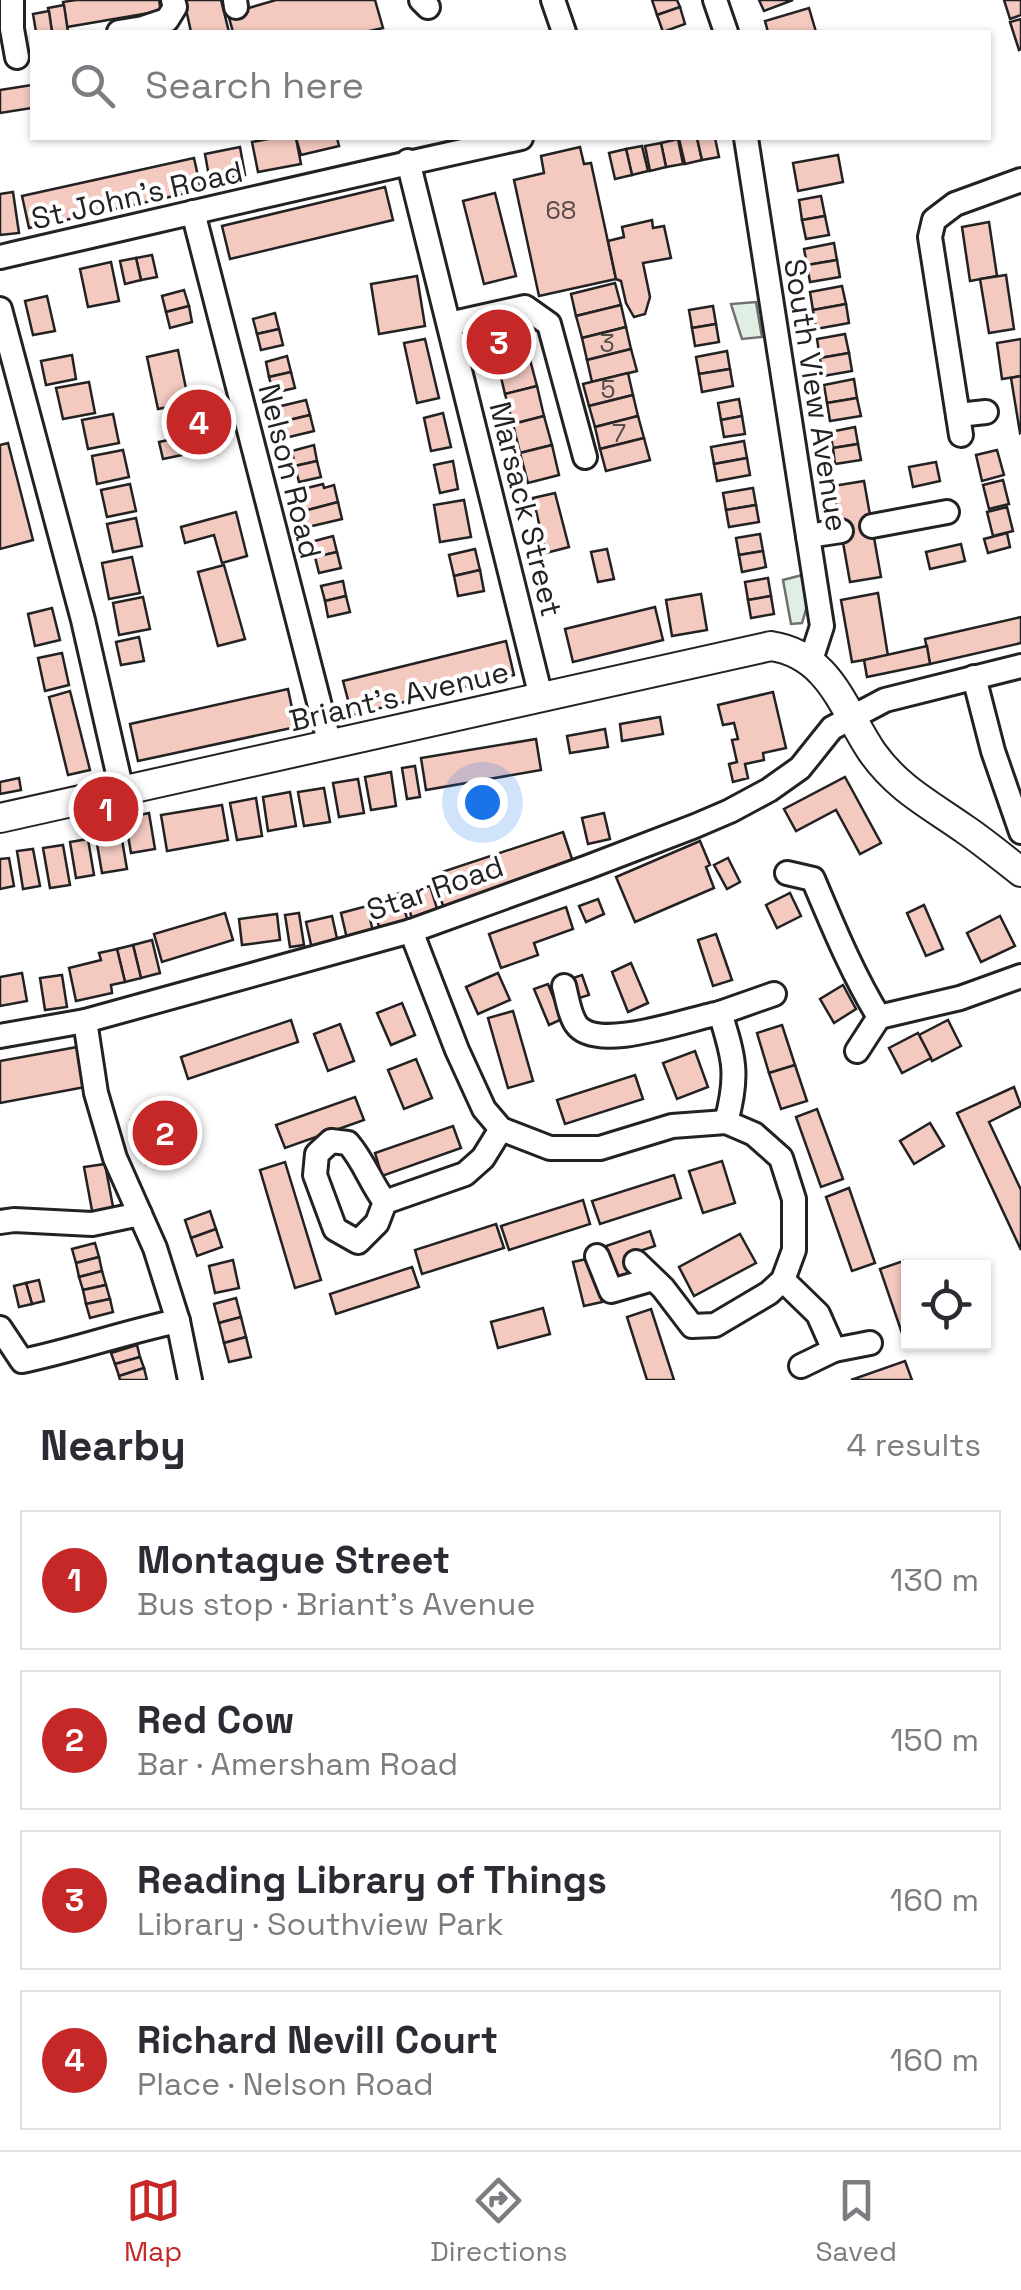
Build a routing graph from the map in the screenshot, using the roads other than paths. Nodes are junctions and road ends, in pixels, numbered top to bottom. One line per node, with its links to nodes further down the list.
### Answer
1 (12, 0): 8 (street)
2 (173, 0): 5 (street)
3 (553, 0): 6 (street)
4 (714, 0): 7 (street)
5 (131, 30)
6 (563, 30)
7 (725, 30)
8 (16, 57)
9 (511, 140): 11 (street, St John's Road)
10 (746, 140): 22 (street, South View Avenue)
11 (408, 161): 13 (street, St John's Road); 16 (street, Marsack Street)
12 (1021, 180): 17 (street)
13 (193, 212): 14 (street, St John's Road); 28 (street, Nelson Road)
14 (0, 257)
15 (0, 309): 29 (street)
16 (448, 324): 18 (street); 26 (street, Marsack Street)
17 (986, 412)
18 (585, 457)
19 (948, 512): 20 (street)
20 (872, 526)
21 (841, 530): 22 (street)
22 (808, 536): 23 (street, South View Avenue)
23 (811, 660): 26 (main road, Briant's Avenue); 27 (main road)
24 (1021, 666): 25 (street, Star Road)
25 (974, 676): 27 (street, Star Road); 31 (street)
26 (541, 697): 28 (main road, Briant's Avenue)
27 (853, 718): 33 (main road); 34 (street, Star Road)
28 (330, 745): 29 (main road, Briant's Avenue)
29 (122, 791): 30 (main road, Briant's Avenue)
30 (0, 818)
31 (1021, 832)
32 (787, 872): 39 (street)
33 (1021, 872)
34 (410, 931): 40 (street, Star Road); 44 (street)
35 (1021, 976): 39 (street)
36 (564, 986): 38 (street)
37 (774, 994): 38 (street)
38 (720, 1013): 43 (street)
39 (878, 1017): 42 (street)
40 (85, 1021): 41 (street, Star Road); 46 (street)
41 (0, 1036)
42 (856, 1051)
43 (726, 1122): 44 (street); 49 (street)
44 (501, 1129): 45 (street)
45 (385, 1202)
46 (140, 1214): 47 (street); 50 (street)
47 (0, 1222)
48 (597, 1256): 49 (street)
49 (782, 1280): 53 (street)
50 (178, 1321): 55 (street); 56 (street)
51 (0, 1328): 55 (street)
52 (870, 1343): 53 (street)
53 (834, 1350): 54 (street)
54 (801, 1366)
55 (23, 1371)
56 (190, 1380)

